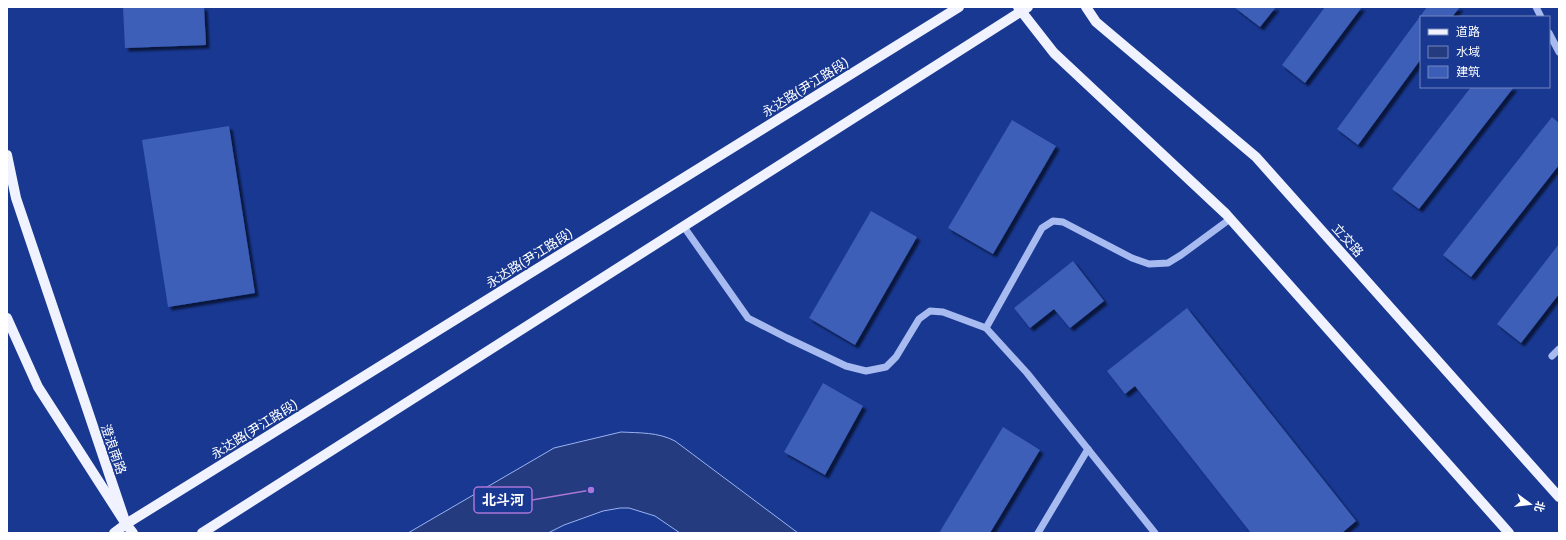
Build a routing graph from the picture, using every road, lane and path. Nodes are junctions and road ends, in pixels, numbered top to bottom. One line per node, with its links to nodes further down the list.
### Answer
1 (959, 7): 17 (main road, 永达路(尹江路段))
2 (1086, 7): 16 (main road, 立交路)
3 (1536, 7): 5 (lane)
4 (1022, 8): 9 (main road); 10 (main road)
5 (1540, 16)
6 (1550, 35): 7 (lane)
7 (1559, 52)
8 (7, 155): 17 (main road, 澄浪南路)
9 (1230, 219): 12 (lane); 23 (main road)
10 (684, 227): 12 (lane); 20 (main road)
11 (7, 318): 17 (main road, 澄浪南路)
12 (986, 328): 15 (lane)
13 (1559, 349): 14 (lane)
14 (1552, 356)
15 (1088, 449): 21 (lane); 22 (lane)
16 (1559, 497)
17 (126, 524): 18 (main road, 永达路(尹江路段)); 19 (main road)
18 (114, 533)
19 (134, 533)
20 (202, 533)
21 (1038, 533)
22 (1155, 533)
23 (1509, 533)

